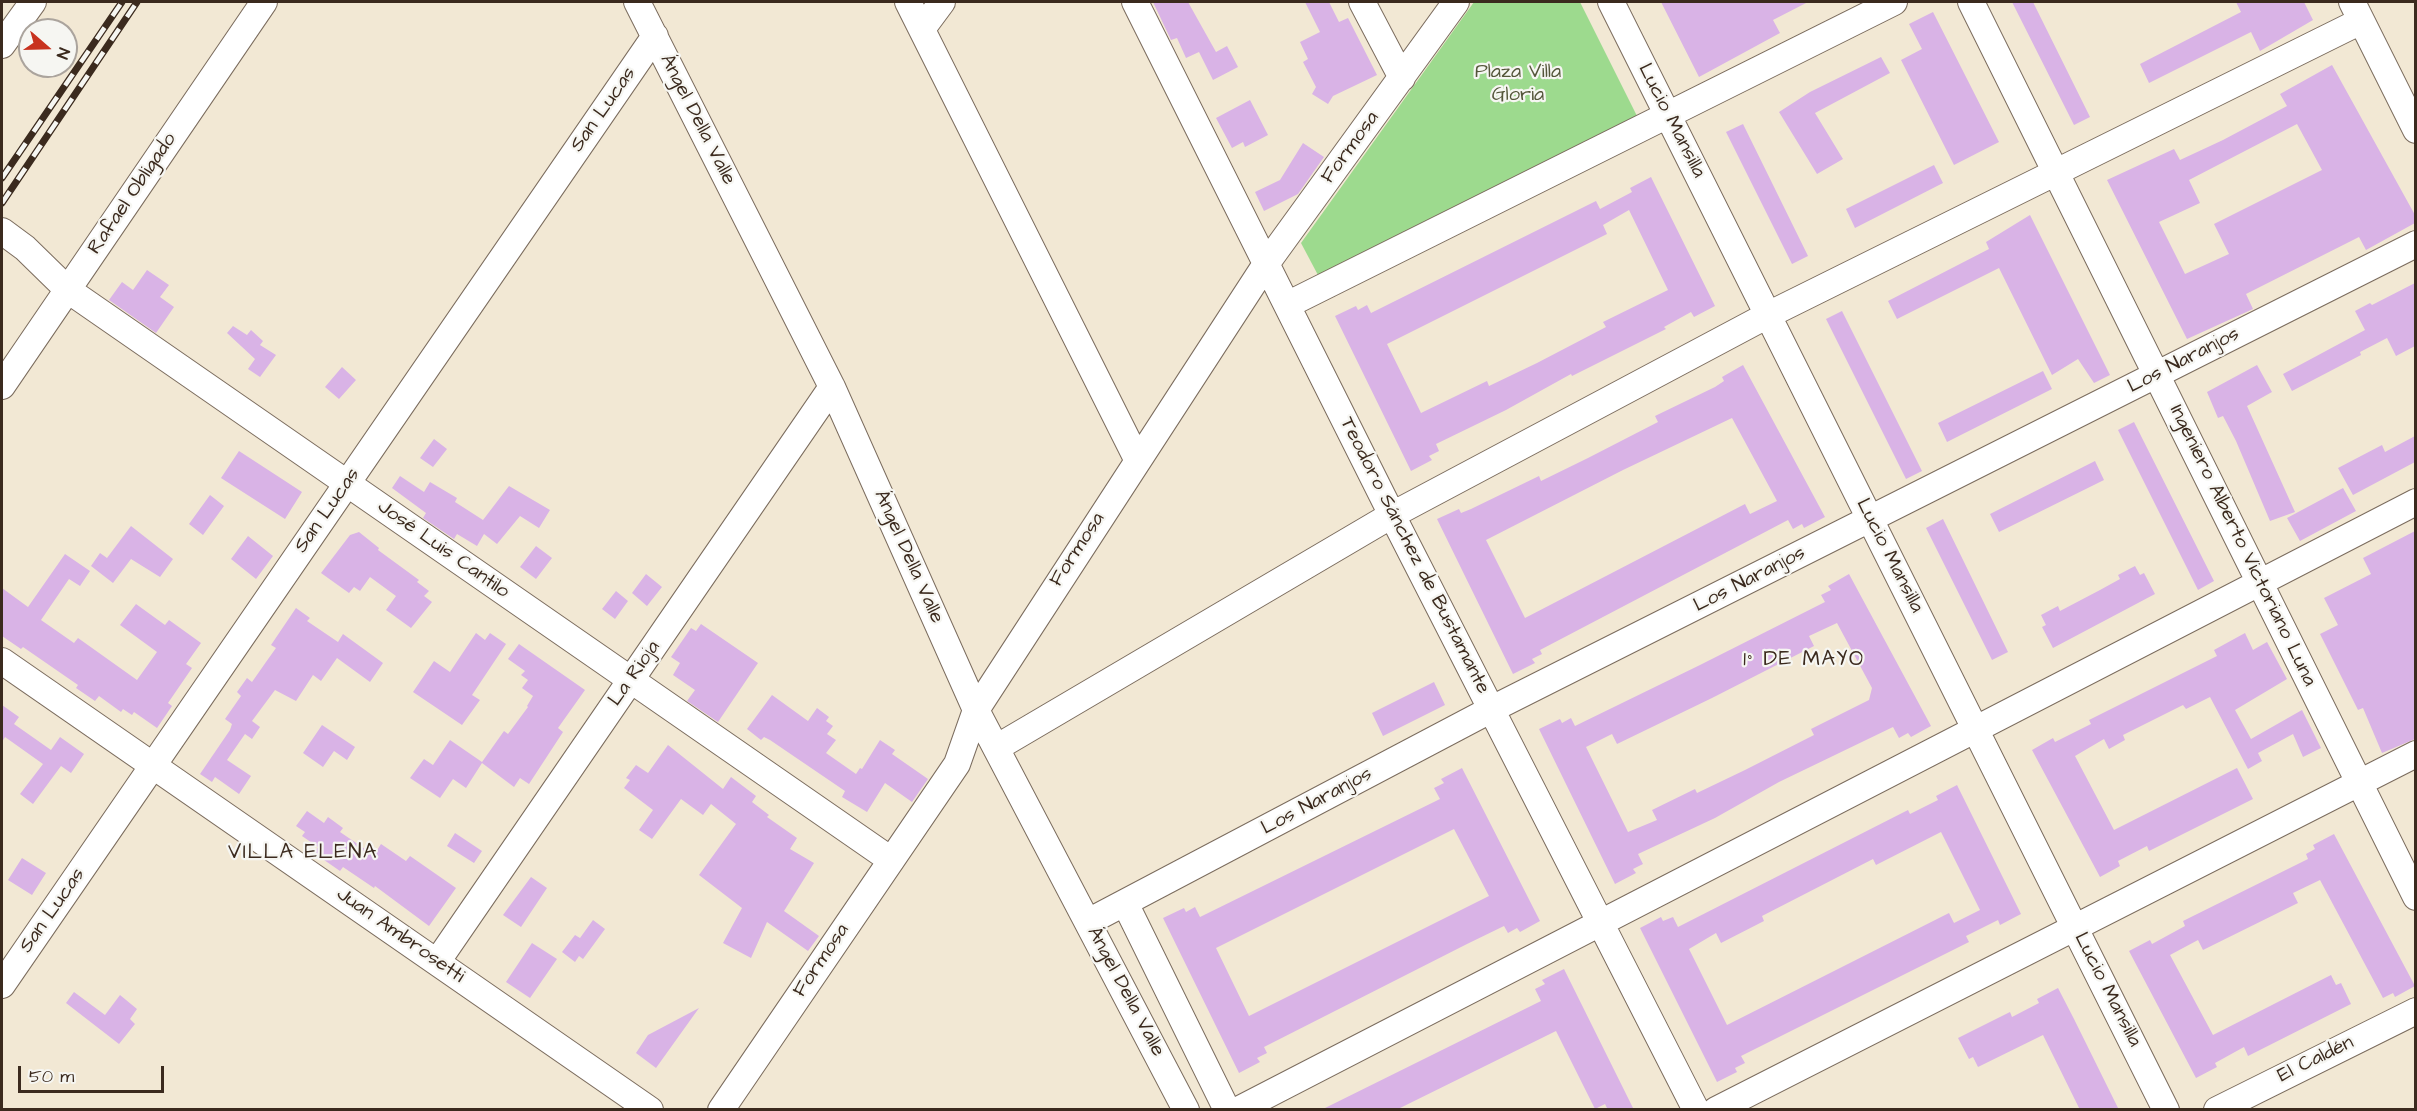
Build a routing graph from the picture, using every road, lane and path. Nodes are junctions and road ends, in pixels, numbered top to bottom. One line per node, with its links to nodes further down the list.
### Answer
1 (33, 2): 15 (street)
2 (264, 2): 23 (street, Rafael Obligado)
3 (638, 2): 14 (street, Ángel Della Valle)
4 (909, 2): 13 (street)
5 (942, 2): 13 (street)
6 (1136, 2): 22 (street, Teodoro Sánchez de Bustamante)
7 (1362, 2): 16 (street)
8 (1456, 2): 16 (street, Formosa)
9 (1611, 2): 17 (street, Lucio Mansilla)
10 (1894, 2): 17 (street)
11 (1971, 2): 19 (street, Ingeniero Alberto Victoriano Luna)
12 (2356, 11): 18 (street); 19 (street)
13 (922, 29): 29 (street)
14 (655, 36): 28 (street, Ángel Della Valle); 30 (street, San Lucas)
15 (2, 45)
16 (1402, 78): 22 (street, Formosa)
17 (1668, 115): 24 (street); 25 (street, Lucio Mansilla)
18 (2415, 130)
19 (2056, 172): 25 (street); 26 (street, Ingeniero Alberto Victoriano Luna)
20 (2, 231): 23 (street, José Luis Cantilo)
21 (2415, 244): 26 (street, Los Naranjos)
22 (1266, 264): 24 (street, Teodoro Sánchez de Bustamante); 29 (street, Formosa)
23 (68, 290): 27 (street, Rafael Obligado); 30 (street, José Luis Cantilo)
24 (1287, 305): 32 (street, Teodoro Sánchez de Bustamante)
25 (1768, 315): 32 (street); 33 (street, Lucio Mansilla)
26 (2157, 375): 33 (street, Los Naranjos); 34 (street, Ingeniero Alberto Victoriano Luna)
27 (2, 386)
28 (832, 387): 36 (street, La Rioja); 37 (street, Ángel Della Valle)
29 (1137, 459): 37 (street, Formosa)
30 (347, 483): 36 (street, José Luis Cantilo); 42 (street, San Lucas)
31 (2415, 502): 34 (street)
32 (1392, 515): 38 (street, Teodoro Sánchez de Bustamante); 40 (street)
33 (1870, 519): 38 (street, Los Naranjos); 39 (street, Lucio Mansilla)
34 (2260, 582): 39 (street); 43 (street, Ingeniero Alberto Victoriano Luna)
35 (2, 661): 42 (street, Juan Ambrosetti)
36 (631, 680): 44 (street, José Luis Cantilo); 51 (street, La Rioja)
37 (976, 710): 40 (street, Ángel Della Valle); 44 (street, Formosa)
38 (1492, 710): 46 (street, Los Naranjos); 48 (street, Teodoro Sánchez de Bustamante)
39 (1976, 729): 48 (street); 49 (street, Lucio Mansilla)
40 (996, 748): 47 (street, Ángel Della Valle)
41 (2415, 754): 43 (street)
42 (153, 765): 50 (street, San Lucas); 51 (street, Juan Ambrosetti)
43 (2359, 783): 45 (street, Ingeniero Alberto Victoriano Luna); 49 (street)
44 (891, 860): 55 (street, Formosa)
45 (2415, 897)
46 (1125, 903): 47 (street, Los Naranjos); 57 (street, Ángel Della Valle)
47 (1088, 922): 56 (street, Ángel Della Valle)
48 (1601, 922): 58 (street); 59 (street, Teodoro Sánchez de Bustamante)
49 (2075, 927): 60 (street); 61 (street, Lucio Mansilla)
50 (9, 957): 52 (street, San Lucas)
51 (436, 962): 54 (street, Juan Ambrosetti)
52 (2, 985)
53 (2415, 1011): 62 (street, El Caldén)
54 (650, 1110)
55 (721, 1110)
56 (1186, 1110)
57 (1227, 1110)
58 (1238, 1110)
59 (1696, 1110)
60 (1716, 1110)
61 (2166, 1110)
62 (2217, 1110)

